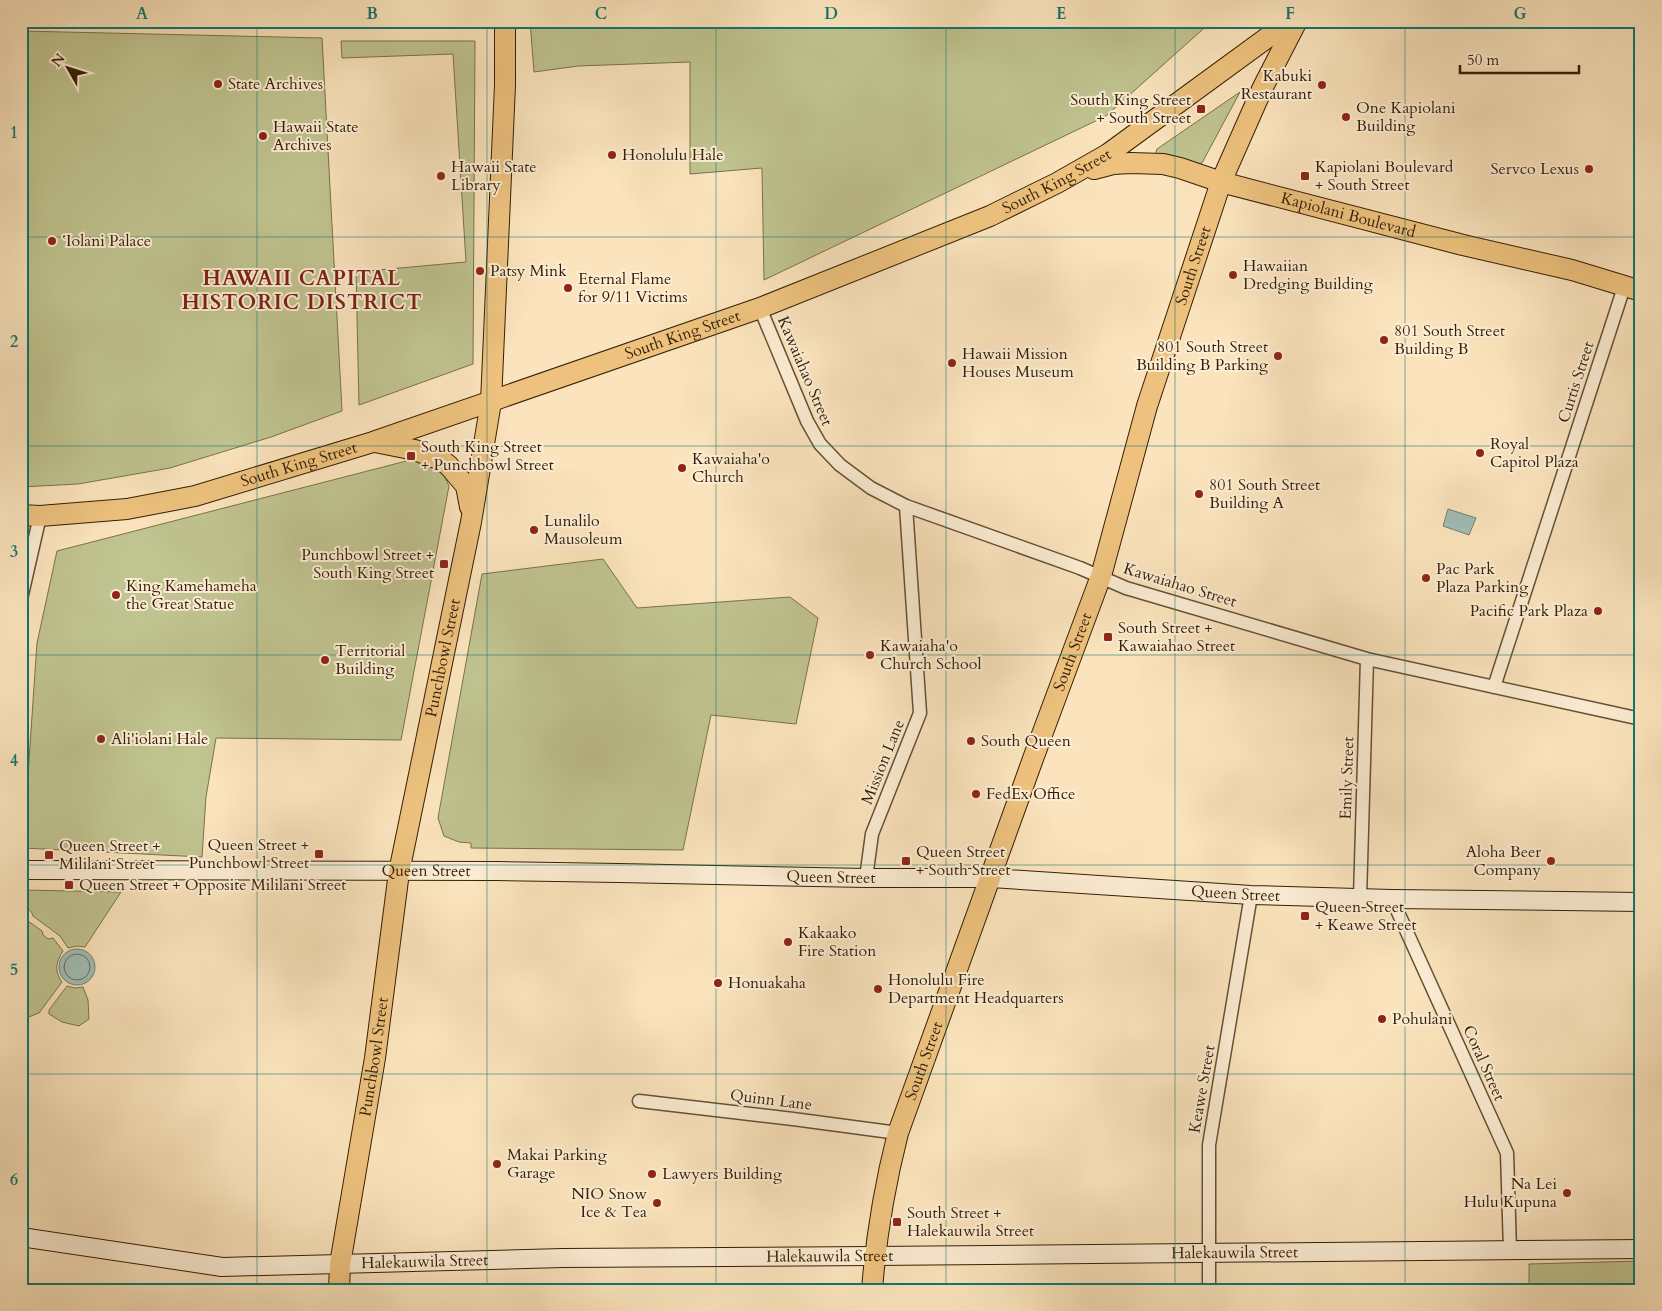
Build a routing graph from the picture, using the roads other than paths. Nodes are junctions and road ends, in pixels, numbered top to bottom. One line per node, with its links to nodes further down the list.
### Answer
1 (505, 21): 8 (main road, Punchbowl Street)
2 (1290, 21): 5 (main road, South King Street)
3 (1297, 21): 4 (main road, South Street)
4 (1221, 182): 5 (main road, Kapiolani Boulevard); 6 (main road, Kapiolani Boulevard); 13 (main road, South Street)
5 (1057, 183): 7 (main road, South King Street)
6 (1632, 289): 16 (street, Curtis Street)
7 (760, 308): 8 (main road, South King Street); 10 (street, Kawaiahao Street)
8 (491, 402): 9 (main road, South King Street); 11 (main road, Punchbowl Street)
9 (373, 442): 11 (main road); 12 (main road, South King Street)
10 (906, 506): 13 (street, Kawaiahao Street); 20 (street, Mission Lane)
11 (472, 514): 19 (main road, Punchbowl Street)
12 (31, 515): 14 (street)
13 (1101, 576): 15 (street, Kawaiahao Street); 21 (main road, South Street)
14 (21, 599)
15 (1367, 659): 16 (street, Kawaiahao Street); 23 (street, Emily Street)
16 (1494, 687): 17 (street, Kawaiahao Street)
17 (1641, 719)
18 (21, 870): 19 (street, Queen Street)
19 (399, 872): 20 (street, Queen Street); 33 (main road, Punchbowl Street)
20 (866, 878): 21 (street, Queen Street)
21 (991, 878): 22 (street, Queen Street); 27 (main road, South Street)
22 (1251, 895): 23 (street, Queen Street); 31 (street, Keawe Street)
23 (1360, 898): 24 (street, Queen Street)
24 (1392, 899): 25 (street, Queen Street); 30 (street, Coral Street)
25 (1641, 902)
26 (639, 1101): 27 (street, Quinn Lane)
27 (898, 1133): 32 (main road, South Street)
28 (21, 1237): 33 (street, Halekauwila Street)
29 (1641, 1249): 30 (street, Halekauwila Street)
30 (1510, 1250): 31 (street, Halekauwila Street)
31 (1208, 1253): 32 (street, Halekauwila Street); 36 (street, Keawe Street)
32 (874, 1256): 33 (street, Halekauwila Street); 35 (main road, South Street)
33 (340, 1264): 34 (main road, Punchbowl Street)
34 (339, 1290)
35 (872, 1290)
36 (1209, 1290)

